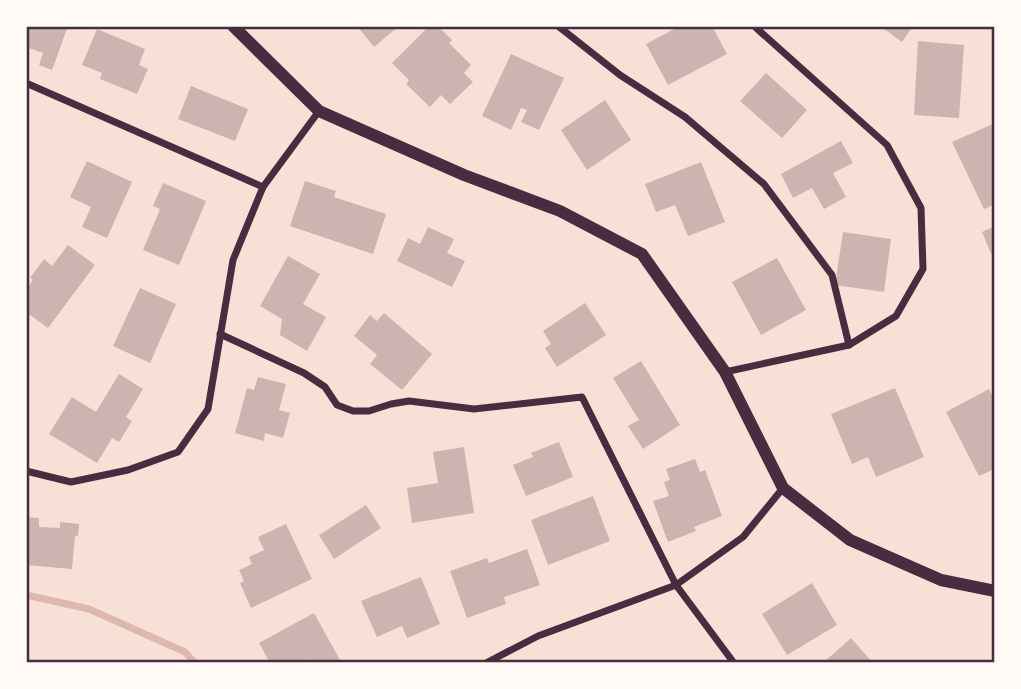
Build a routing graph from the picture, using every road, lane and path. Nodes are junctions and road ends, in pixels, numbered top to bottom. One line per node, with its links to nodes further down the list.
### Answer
1 (233, 26): 5 (street)
2 (558, 26): 8 (street)
3 (754, 26): 8 (street)
4 (26, 83): 6 (street)
5 (319, 111): 6 (street); 9 (street)
6 (263, 187): 7 (street)
7 (220, 334): 10 (street); 12 (street)
8 (849, 345): 9 (street)
9 (725, 372): 11 (street)
10 (26, 471)
11 (783, 488): 12 (street); 13 (street)
12 (676, 585): 14 (street); 15 (street)
13 (995, 592)
14 (486, 663)
15 (734, 663)

